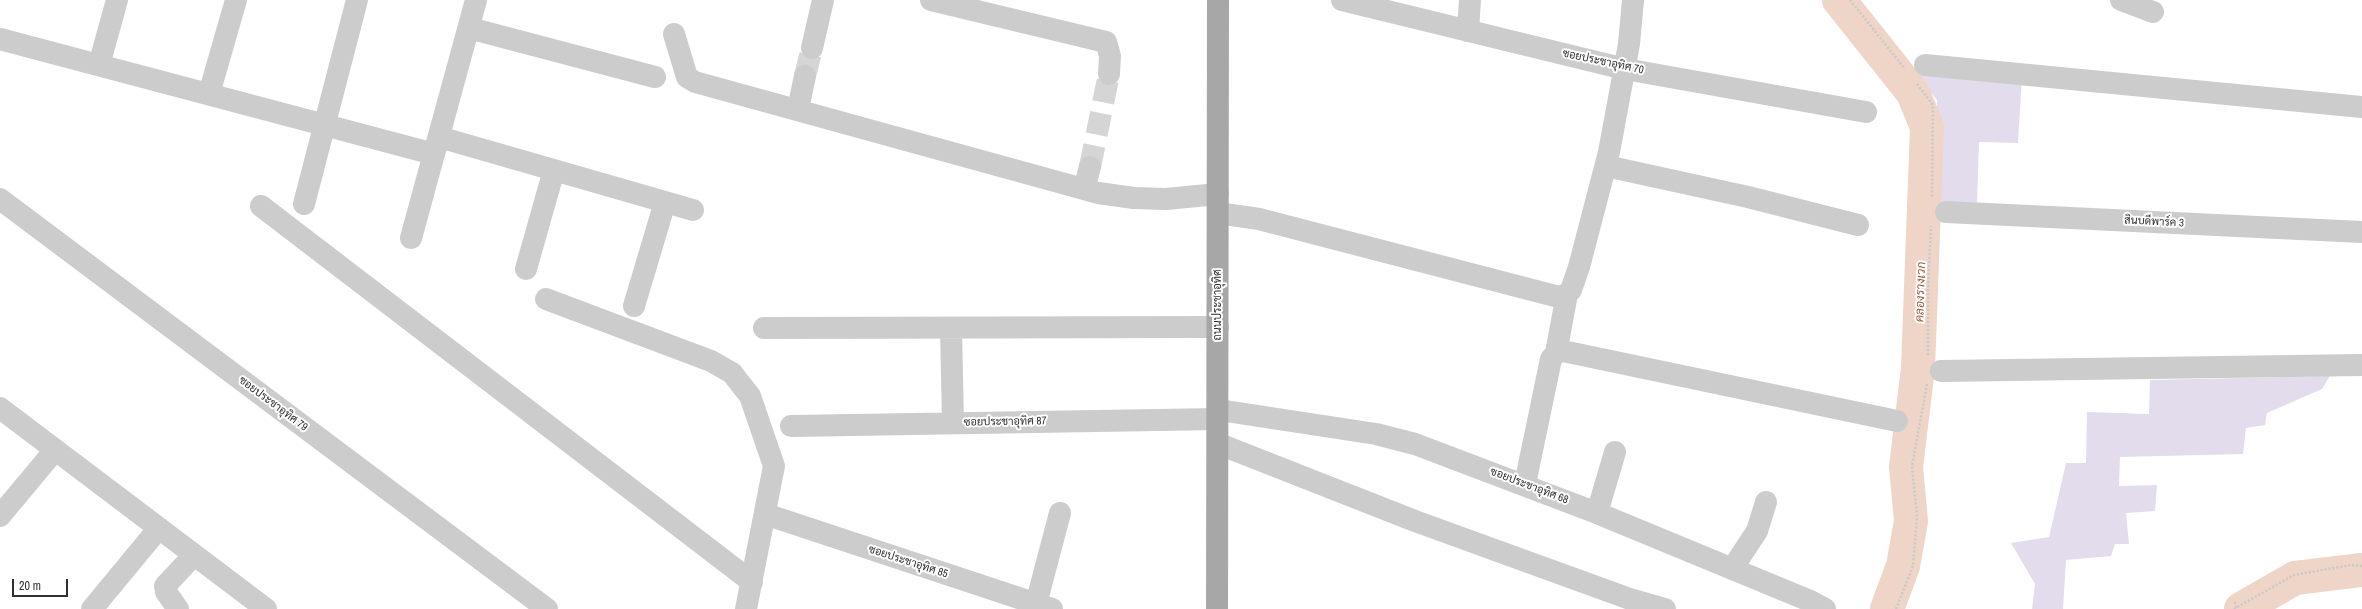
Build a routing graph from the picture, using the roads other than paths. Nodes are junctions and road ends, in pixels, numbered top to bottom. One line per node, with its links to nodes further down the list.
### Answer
1 (117, 0): 18 (street)
2 (236, 0): 24 (street)
3 (357, 0): 28 (street)
4 (476, 0): 13 (street)
5 (822, 0): 17 (street)
6 (931, 0): 21 (street)
7 (1218, 0): 37 (main road, ถนนประชาอุทิศ)
8 (1342, 0): 14 (street, ซอยประชาอุทิศ 70)
9 (1470, 0): 14 (street)
10 (1633, 0): 19 (street)
11 (2121, 0): 12 (street)
12 (2153, 12)
13 (469, 28): 23 (street); 29 (street)
14 (1468, 31): 19 (street, ซอยประชาอุทิศ 70)
15 (674, 34): 26 (street)
16 (0, 39): 18 (street)
17 (812, 48)
18 (99, 65): 24 (street)
19 (1625, 68): 27 (street, ซอยประชาอุทิศ 70); 30 (street)
20 (1916, 73): 25 (street)
21 (1109, 74)
22 (805, 76): 26 (street)
23 (655, 77)
24 (209, 94): 28 (street)
25 (2362, 107)
26 (798, 109): 33 (street)
27 (1866, 112)
28 (324, 125): 29 (street); 36 (street)
29 (436, 146): 32 (street); 43 (street)
30 (1606, 166): 41 (street); 45 (street)
31 (1090, 167): 33 (street)
32 (554, 170): 35 (street); 44 (street)
33 (1084, 189): 37 (street)
34 (0, 199): 77 (street, ซอยประชาอุทิศ 79)
35 (665, 202): 39 (street); 47 (street)
36 (304, 204)
37 (1218, 204): 45 (street); 48 (main road, ถนนประชาอุทิศ)
38 (260, 206): 71 (street)
39 (693, 210)
40 (1936, 212): 42 (street, สินบดีพาร์ค 3)
41 (1858, 225)
42 (2362, 232)
43 (411, 238)
44 (526, 269)
45 (1567, 294): 51 (street)
46 (546, 299): 66 (street)
47 (634, 306)
48 (1218, 327): 50 (street); 55 (main road, ถนนประชาอุทิศ)
49 (764, 328): 50 (street)
50 (952, 328): 57 (street)
51 (1556, 353): 56 (street); 62 (street)
52 (2362, 365): 53 (street)
53 (1932, 370)
54 (0, 408): 60 (street)
55 (1218, 414): 57 (street, ซอยประชาอุทิศ 87); 59 (main road, ถนนประชาอุทิศ); 62 (street, ซอยประชาอุทิศ 68)
56 (1897, 422)
57 (953, 423): 58 (street, ซอยประชาอุทิศ 87)
58 (791, 426)
59 (1218, 444): 72 (street); 79 (main road, ถนนประชาอุทิศ)
60 (55, 450): 67 (street); 68 (street)
61 (1615, 452): 65 (street)
62 (1525, 484): 65 (street, ซอยประชาอุทิศ 68)
63 (1766, 502): 70 (street)
64 (1060, 513): 73 (street)
65 (1597, 513): 70 (street, ซอยประชาอุทิศ 68)
66 (765, 514): 71 (street); 73 (street, ซอยประชาอุทิศ 85)
67 (0, 516)
68 (159, 528): 69 (street); 75 (street)
69 (194, 555): 74 (street); 76 (street)
70 (1732, 569): 81 (street, ซอยประชาอุทิศ 68)
71 (752, 582): 78 (street)
72 (1628, 604): 80 (street)
73 (1044, 606)
74 (262, 608)
75 (92, 609)
76 (178, 609)
77 (547, 609)
78 (746, 609)
79 (1217, 609)
80 (1665, 609)
81 (1825, 609)

